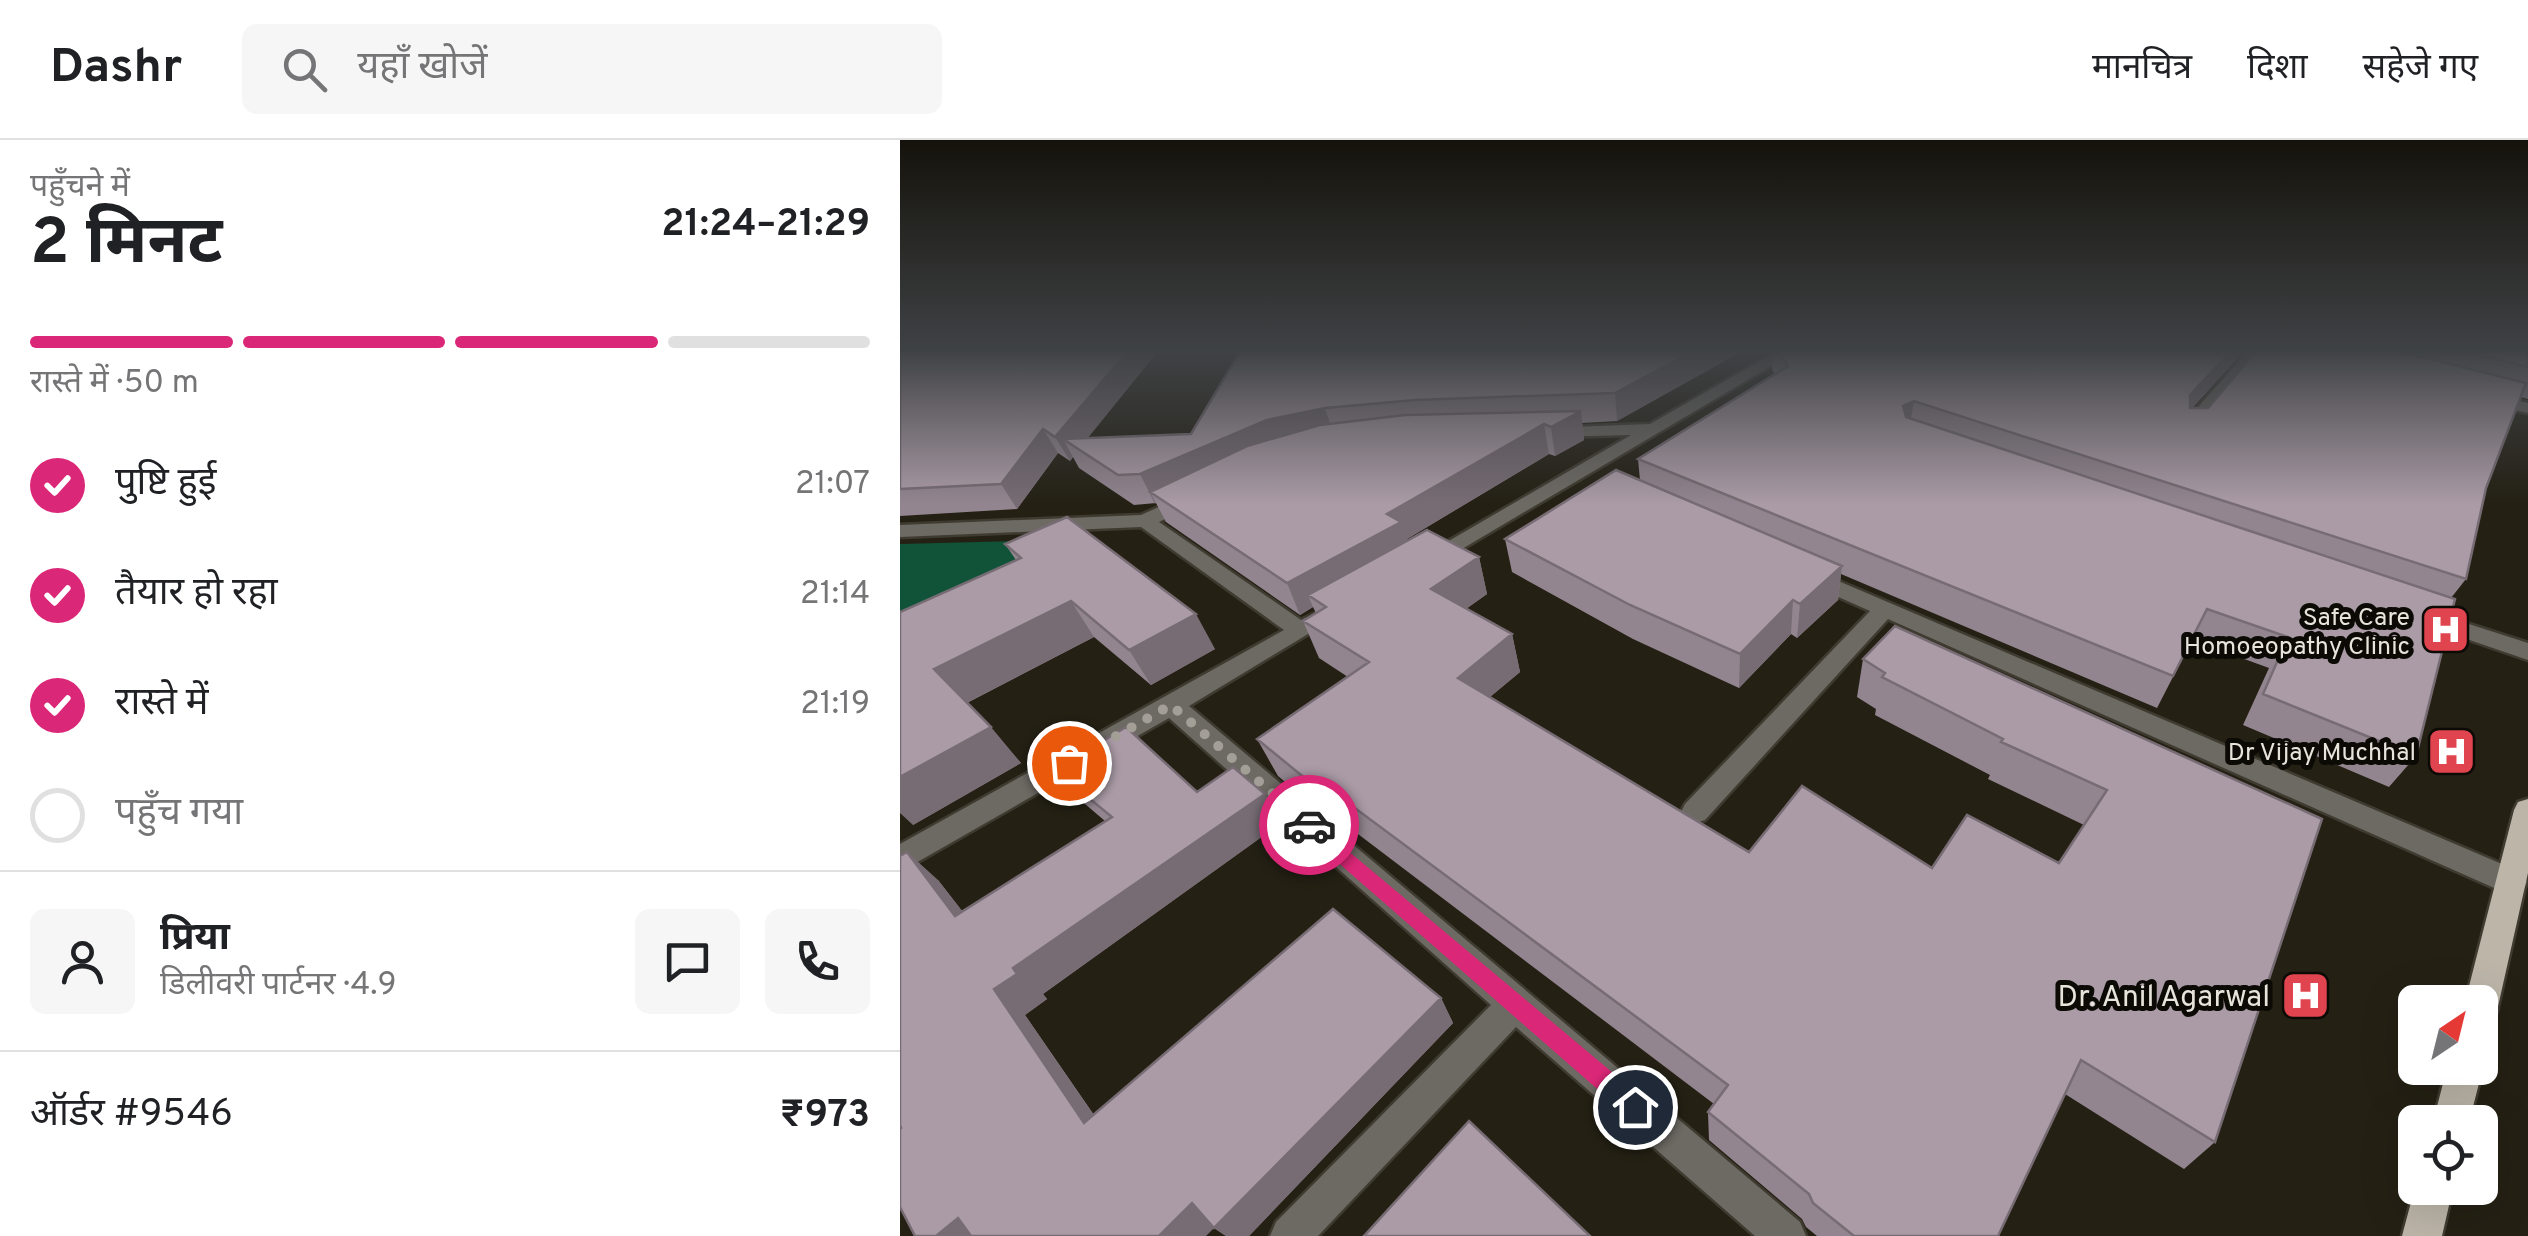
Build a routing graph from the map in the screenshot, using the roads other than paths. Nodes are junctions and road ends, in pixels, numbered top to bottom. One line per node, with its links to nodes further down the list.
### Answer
1 (1702, 401): 5 (street)
2 (2213, 401): 6 (street)
3 (2500, 401): 4 (street)
4 (2528, 408)
5 (1656, 428): 7 (street); 8 (street)
6 (2188, 430)
7 (1539, 432)
8 (1580, 473): 10 (street); 14 (street)
9 (1210, 489): 11 (street)
10 (1615, 489)
11 (1145, 521): 12 (street); 18 (street)
12 (900, 531)
13 (1776, 561): 17 (street)
14 (1402, 573)
15 (1352, 602): 18 (street)
16 (2396, 607): 19 (street)
17 (1884, 609): 22 (street); 24 (street)
18 (1301, 631): 20 (street)
19 (2528, 652)
20 (1171, 705): 23 (street); 26 (street)
21 (2528, 810): 24 (main road)
22 (1695, 812)
23 (900, 859)
24 (2512, 882): 25 (main road)
25 (2486, 985)
26 (1515, 1004): 28 (street); 29 (street)
27 (2430, 1205): 30 (main road)
28 (1290, 1236)
29 (1786, 1236)
30 (2422, 1236)

